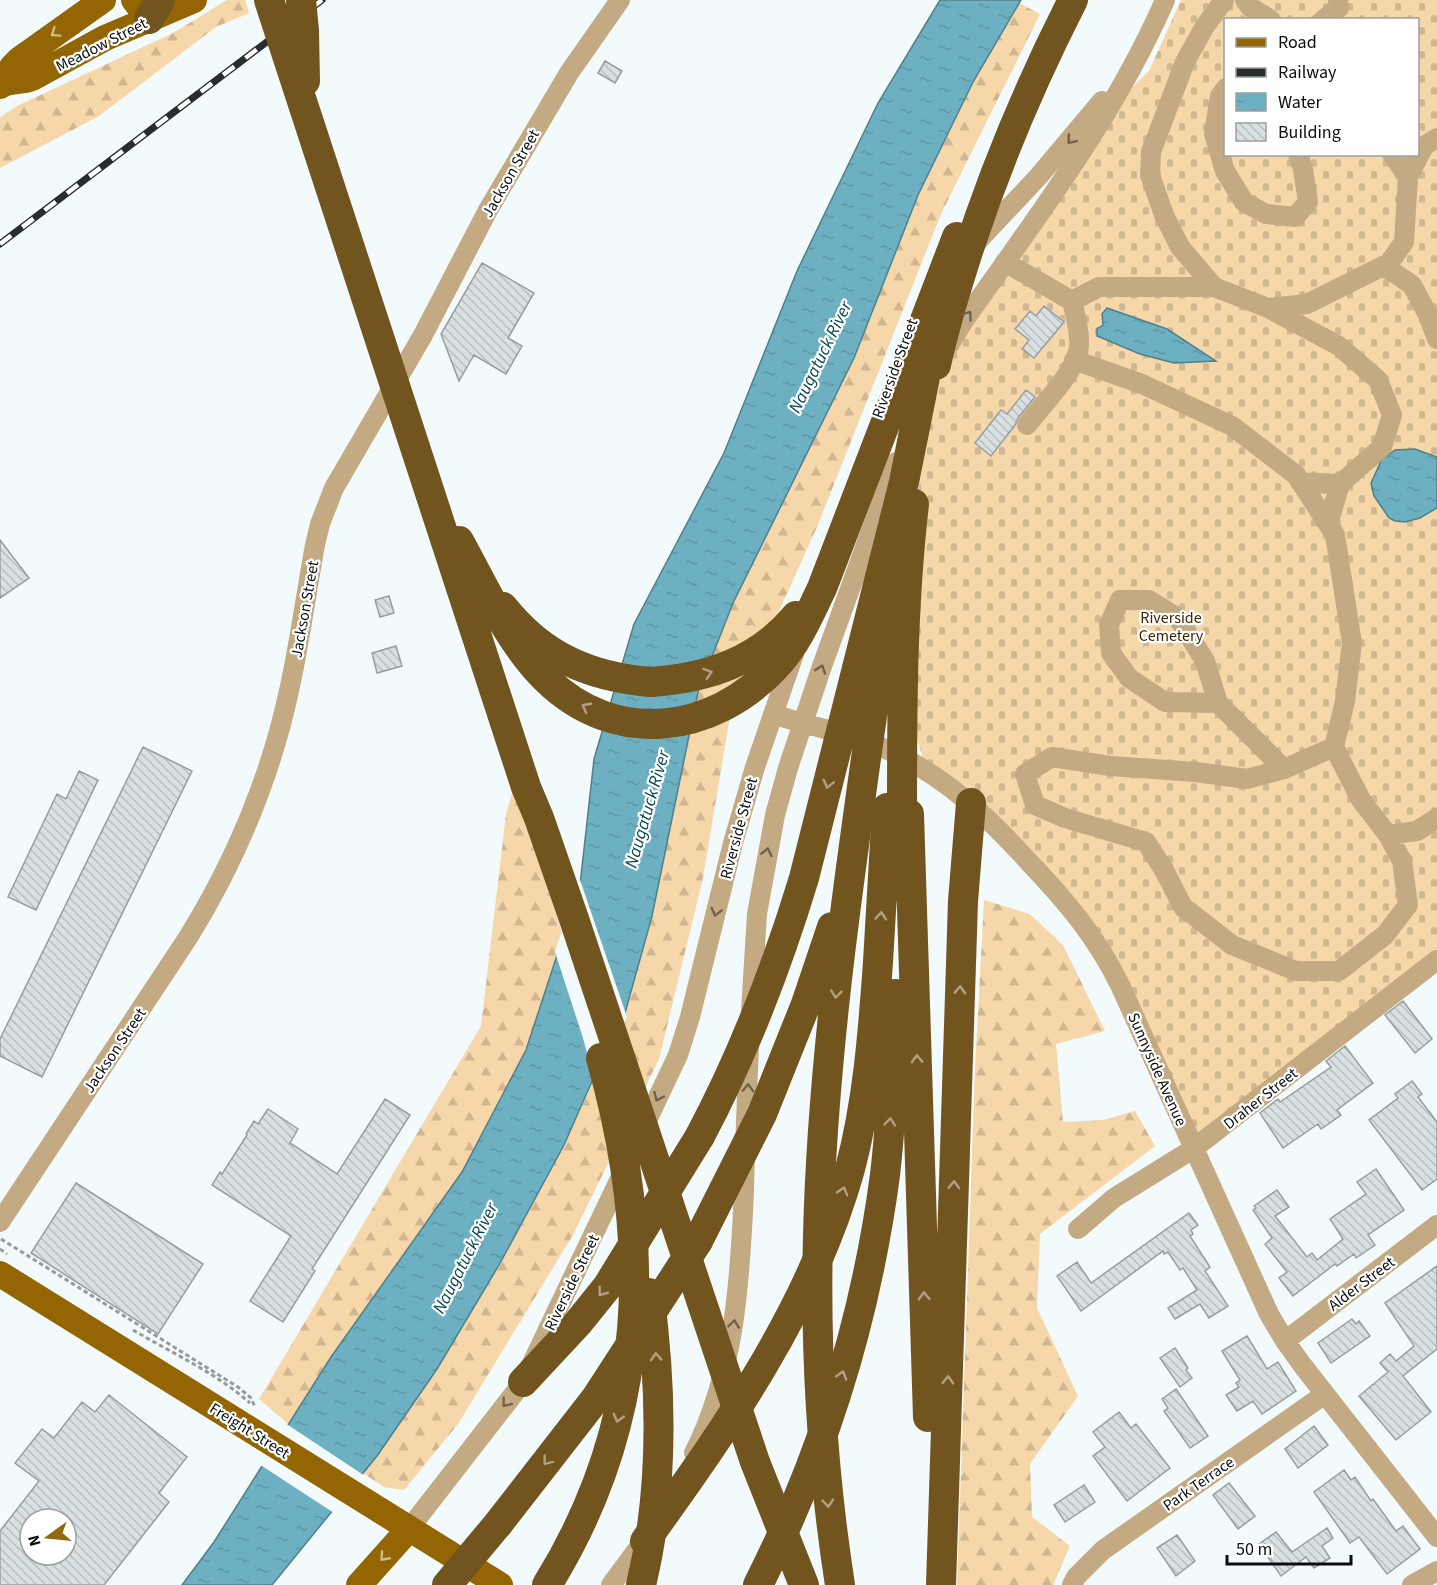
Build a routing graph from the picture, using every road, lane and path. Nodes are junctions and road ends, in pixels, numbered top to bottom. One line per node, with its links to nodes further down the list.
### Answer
1 (103, 0): 13 (main road, Meadow Street, one-way to 13)
2 (194, 0): 10 (main road, Meadow Street)
3 (269, 0): 15 (highway, bridge); 35 (highway, bridge)
4 (301, 0): 15 (highway, bridge)
5 (620, 0): 55 (street, Jackson Street)
6 (1070, 0): 20 (highway, bridge); 35 (highway, one-way to 6, bridge); 47 (highway, bridge)
7 (1165, 0): 12 (street, Riverside Street)
8 (1224, 1): 9 (street); 22 (street)
9 (1248, 4): 11 (street)
10 (148, 6): 13 (main road, Meadow Street)
11 (1268, 18)
12 (1124, 81): 23 (street, Riverside Street); 41 (street, Riverside Street, one-way to 41)
13 (3, 83)
14 (1224, 91): 17 (street)
15 (305, 114): 35 (highway, bridge)
16 (1426, 144): 19 (street)
17 (1299, 156)
18 (1393, 156): 19 (street)
19 (1408, 177): 21 (street)
20 (957, 237): 35 (highway, one-way to 35, bridge); 36 (highway, bridge)
21 (1401, 247): 24 (street); 25 (street)
22 (1184, 253): 26 (street); 27 (street)
23 (1005, 262): 29 (street); 42 (street, Riverside Street, one-way to 23)
24 (1384, 266): 25 (street); 28 (street)
25 (1412, 285): 32 (street)
26 (1161, 287): 27 (street); 29 (street)
27 (1214, 287): 30 (street)
28 (1327, 294): 30 (street); 31 (street)
29 (1072, 301): 33 (street)
30 (1268, 309): 31 (street)
31 (1323, 338): 38 (street)
32 (1437, 339)
33 (1074, 360): 34 (street); 37 (street)
34 (1027, 425)
35 (425, 479): 45 (highway, bridge)
36 (904, 482): 52 (highway, bridge); 61 (highway, one-way to 61, bridge)
37 (1300, 482): 38 (street); 39 (street)
38 (1340, 484): 39 (street)
39 (1328, 524): 43 (street)
40 (1218, 703): 40 (street); 44 (street)
41 (772, 714): 42 (street, Sunnyside Avenue); 61 (street, Riverside Street, one-way to 61)
42 (802, 724): 46 (street, Sunnyside Avenue); 67 (street, Riverside Street, one-way to 42)
43 (1334, 747): 44 (street); 50 (street)
44 (1284, 769): 51 (street)
45 (525, 787): 63 (highway, bridge); 73 (highway, one-way to 73, bridge); 75 (highway, one-way to 45, bridge); 77 (highway, bridge)
46 (971, 803): 54 (street, Sunnyside Avenue); 82 (highway, one-way to 46)
47 (899, 812): 67 (highway, one-way to 47); 76 (highway, one-way to 47); 81 (highway, one-way to 47)
48 (1437, 818): 49 (street)
49 (1417, 831): 50 (street); 51 (street)
50 (1388, 835): 51 (street)
51 (1402, 861)
52 (850, 873): 71 (highway, one-way to 71, bridge); 80 (highway, one-way to 80, bridge)
53 (1437, 960): 54 (street, Draher Street)
54 (1193, 1149): 57 (street, Draher Street); 60 (street, Sunnyside Avenue)
55 (0, 1222)
56 (1437, 1225): 60 (street, Alder Street)
57 (1078, 1229)
58 (0, 1238): 64 (path)
59 (0, 1274): 64 (main road, Freight Street)
60 (1285, 1341): 62 (street, Sunnyside Avenue)
61 (523, 1382): 65 (street, Riverside Street, one-way to 65)
62 (1324, 1394): 66 (street, Sunnyside Avenue); 69 (street, Park Terrace)
63 (739, 1414): 78 (highway, bridge); 79 (highway)
64 (250, 1417): 65 (main road, Freight Street)
65 (409, 1529): 70 (main road, Riverside Street, one-way to 70); 72 (main road, Freight Street)
66 (1437, 1537)
67 (638, 1550): 74 (street, Riverside Street)
68 (1437, 1571): 83 (street)
69 (1074, 1581)
70 (359, 1585)
71 (447, 1585)
72 (500, 1585)
73 (547, 1585)
74 (611, 1585)
75 (641, 1585)
76 (758, 1585)
77 (790, 1585)
78 (804, 1585)
79 (829, 1585)
80 (840, 1585)
81 (933, 1585)
82 (941, 1585)
83 (1412, 1585)

